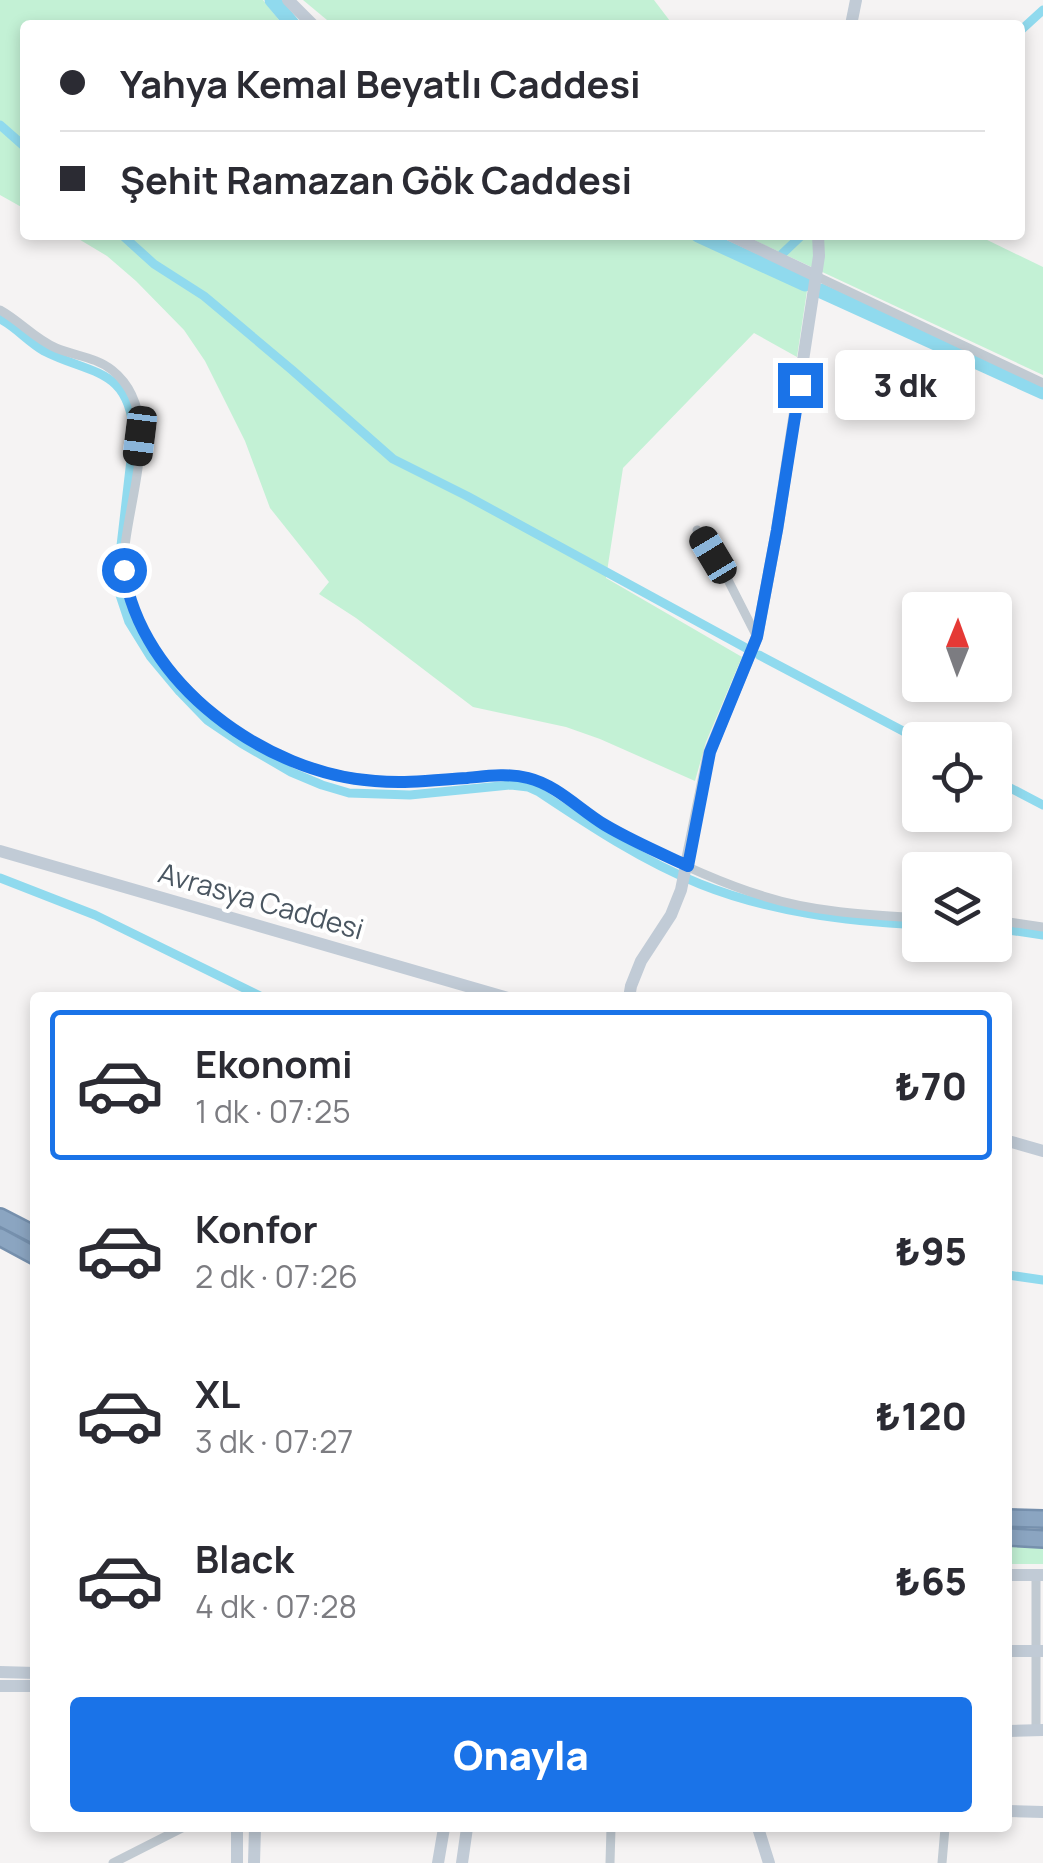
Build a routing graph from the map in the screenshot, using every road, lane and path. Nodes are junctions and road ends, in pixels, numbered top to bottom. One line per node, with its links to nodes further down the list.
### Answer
1 (288, 0): 2 (street)
2 (308, 20)
3 (740, 240): 5 (street)
4 (818, 240): 5 (street)
5 (816, 276): 7 (street); 9 (street)
6 (0, 310): 11 (street)
7 (1043, 382)
8 (698, 530): 9 (street)
9 (757, 637): 11 (street)
10 (0, 851): 15 (street, Avrasya Caddesi)
11 (687, 866): 12 (street); 16 (street)
12 (902, 916)
13 (1012, 922): 14 (street)
14 (1043, 927)
15 (487, 992)
16 (631, 992)
17 (1012, 1141): 18 (street)
18 (1043, 1151)
19 (0, 1217): 20 (highway)
20 (30, 1232)
21 (0, 1237): 22 (highway)
22 (30, 1253)
23 (1012, 1518): 24 (highway)
24 (1043, 1519)
25 (1012, 1537): 26 (highway)
26 (1043, 1539)
27 (1040, 1574): 28 (street); 30 (street)
28 (1012, 1575)
29 (1012, 1651): 30 (street)
30 (1040, 1651): 35 (street)
31 (0, 1672): 32 (street)
32 (30, 1673)
33 (0, 1686): 34 (street)
34 (30, 1686)
35 (1040, 1730): 36 (street)
36 (1012, 1731)
37 (1012, 1811): 38 (street)
38 (1043, 1812)
39 (174, 1832): 47 (street)
40 (237, 1832): 48 (street)
41 (255, 1832): 49 (street)
42 (443, 1832): 50 (street)
43 (466, 1832): 51 (street)
44 (611, 1832): 52 (street)
45 (759, 1832): 53 (street)
46 (945, 1832): 54 (street)
47 (113, 1863)
48 (236, 1863)
49 (254, 1863)
50 (438, 1863)
51 (462, 1863)
52 (610, 1863)
53 (768, 1863)
54 (942, 1863)

